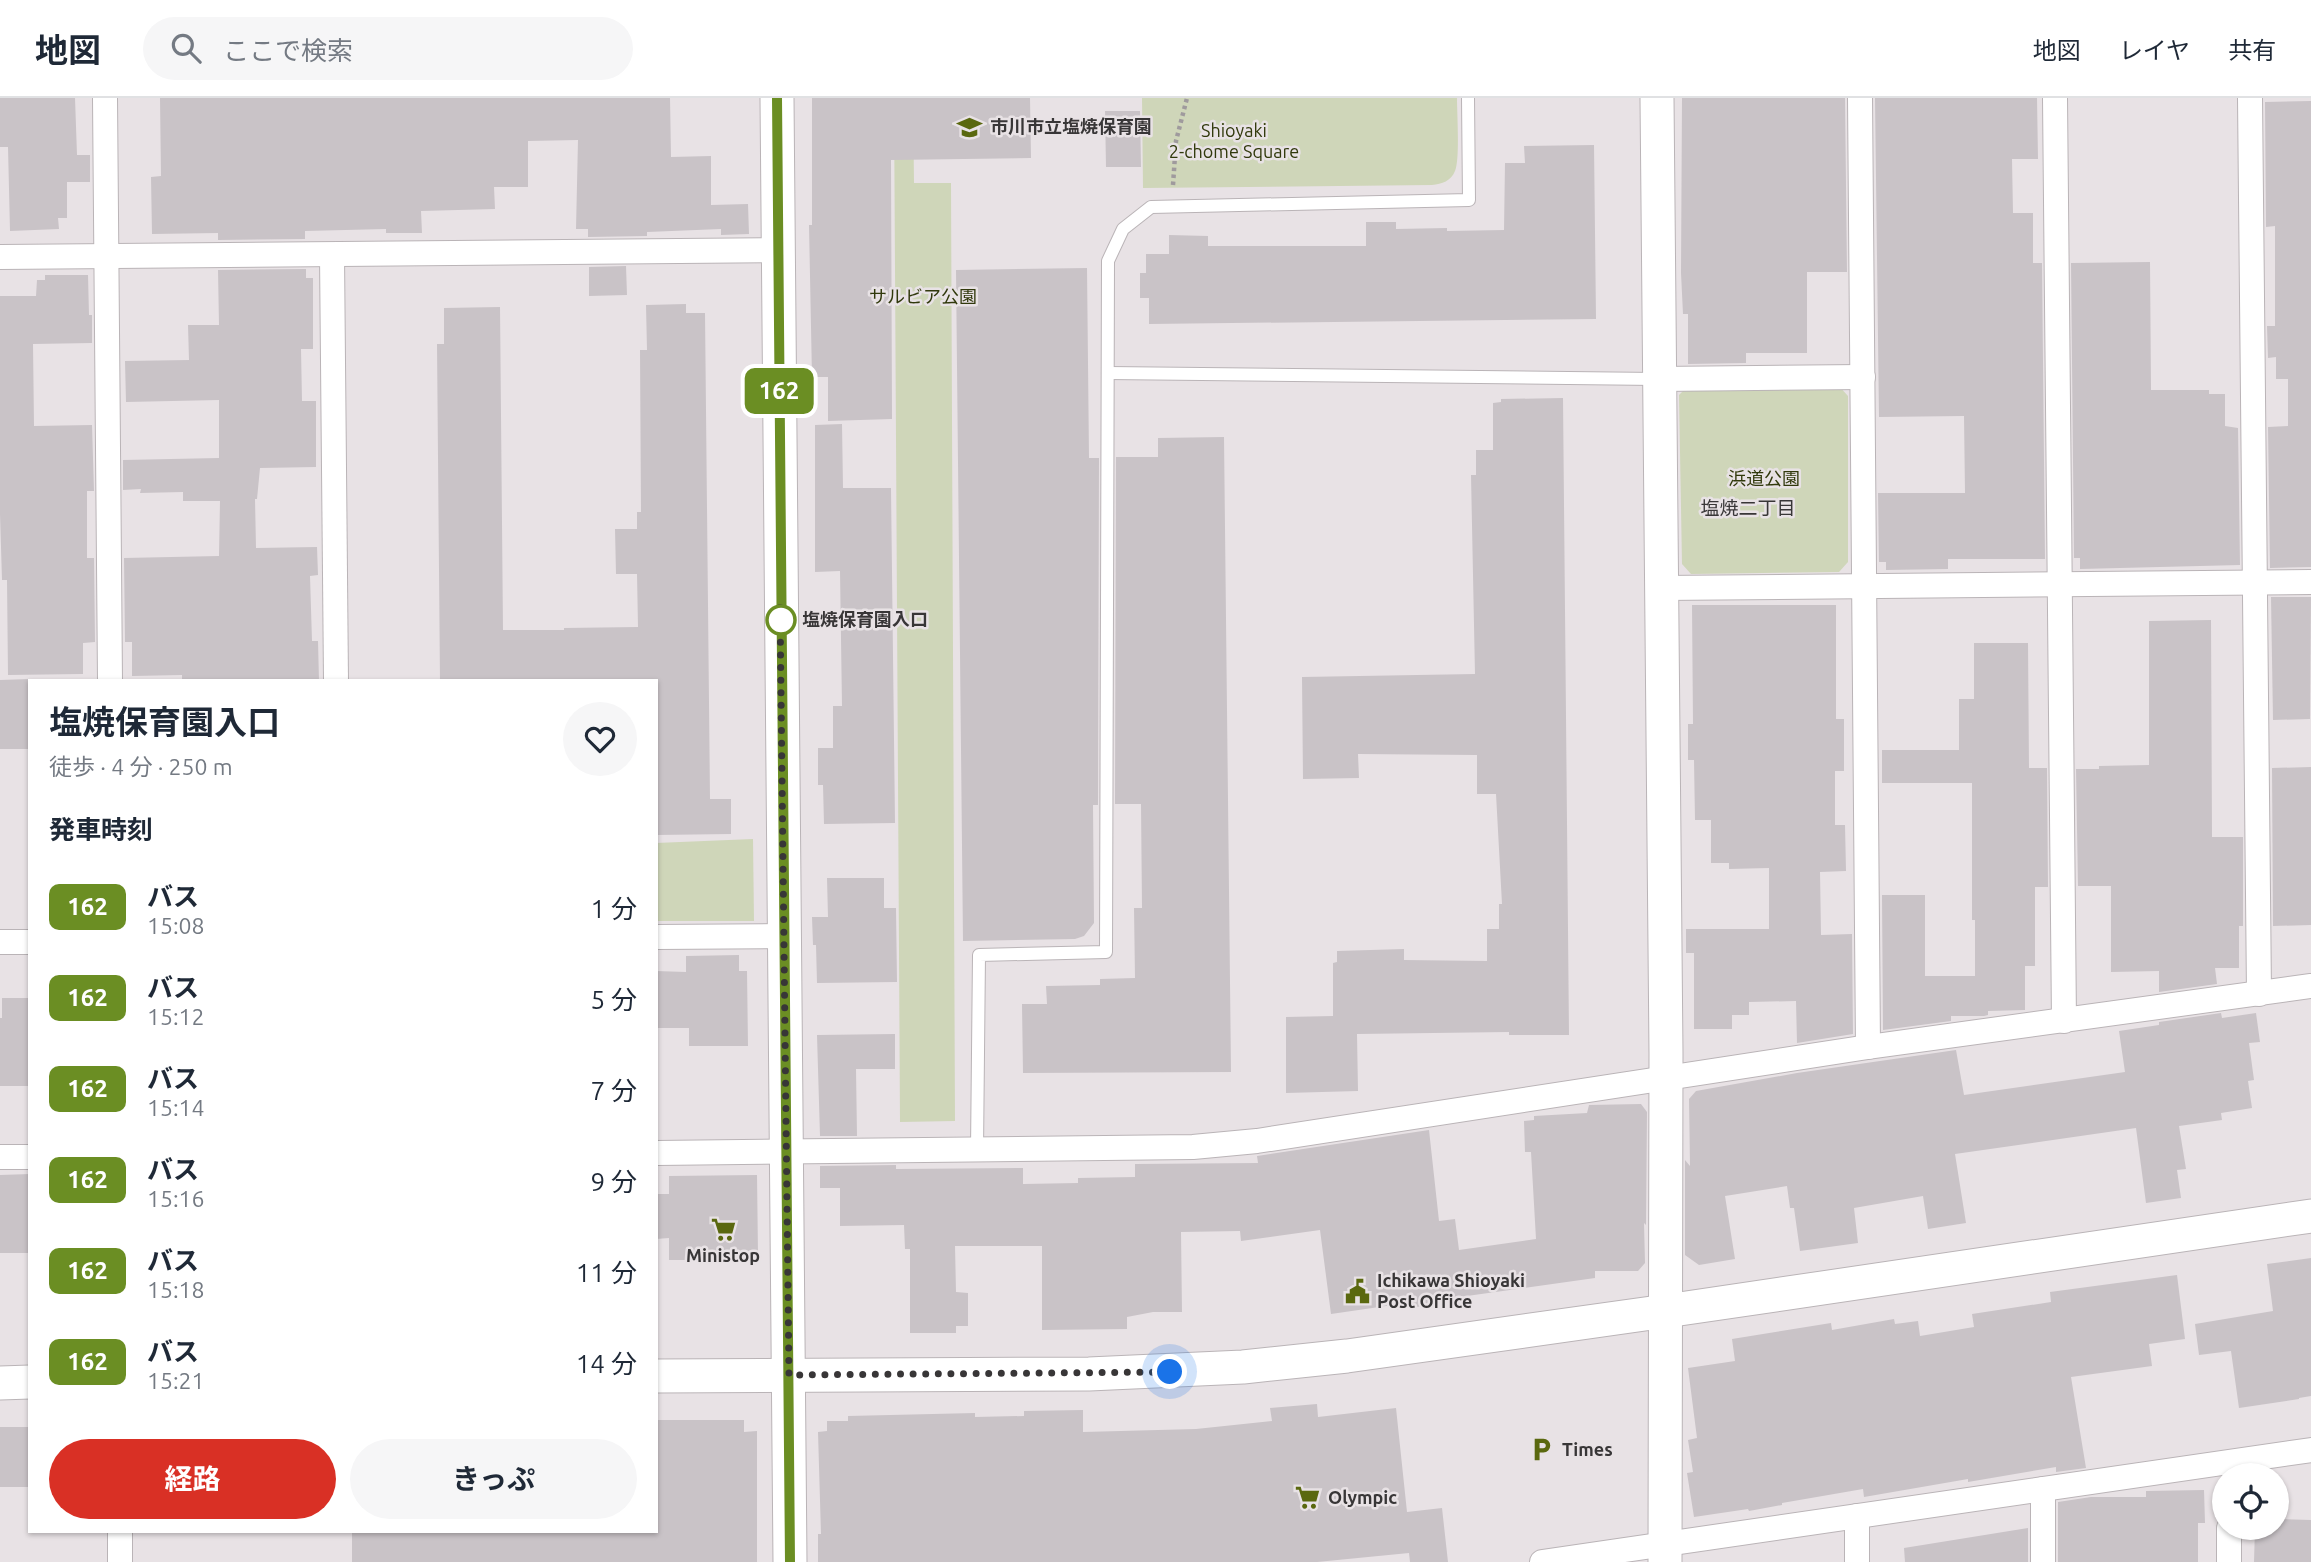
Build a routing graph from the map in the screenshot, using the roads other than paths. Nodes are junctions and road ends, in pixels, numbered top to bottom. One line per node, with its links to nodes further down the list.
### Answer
1 (105, 98): 9 (street)
2 (777, 98): 8 (street)
3 (1468, 98): 12 (lane)
4 (1657, 98): 14 (street)
5 (1860, 98): 13 (street)
6 (2055, 98): 17 (street)
7 (2250, 98): 15 (street)
8 (778, 250): 10 (street); 22 (street)
9 (106, 256): 10 (street); 11 (street); 20 (street)
10 (332, 256): 21 (street)
11 (0, 257)
12 (1108, 373): 14 (lane); 31 (lane)
13 (1863, 377): 14 (street); 18 (street)
14 (1659, 379): 19 (street)
15 (2254, 582): 16 (street); 17 (street); 27 (street)
16 (2311, 582)
17 (2060, 584): 18 (street); 28 (street)
18 (1864, 585): 19 (street); 29 (street)
19 (1662, 588): 30 (street)
20 (110, 679)
21 (336, 679)
22 (783, 936): 23 (street); 32 (street)
23 (658, 937)
24 (0, 942): 25 (street)
25 (28, 942)
26 (2311, 986): 27 (street)
27 (2259, 994): 28 (street)
28 (2064, 1021): 29 (street)
29 (1868, 1047): 30 (street)
30 (1666, 1079): 31 (street); 37 (street)
31 (977, 1150): 32 (street)
32 (786, 1152): 33 (street); 38 (street)
33 (658, 1153)
34 (0, 1157): 35 (street)
35 (28, 1157)
36 (2311, 1216): 37 (street)
37 (1666, 1311): 38 (street); 49 (street)
38 (789, 1375): 39 (street); 51 (street)
39 (658, 1376)
40 (28, 1382): 41 (street)
41 (0, 1383)
42 (2311, 1450): 43 (street)
43 (2256, 1463)
44 (2212, 1471): 45 (street)
45 (2043, 1489): 46 (street); 54 (street)
46 (1857, 1516): 49 (street); 53 (street)
47 (120, 1533): 50 (street)
48 (2229, 1540): 55 (street)
49 (1665, 1554): 52 (street)
50 (120, 1562)
51 (790, 1562)
52 (1542, 1562)
53 (1857, 1562)
54 (2043, 1562)
55 (2229, 1562)

